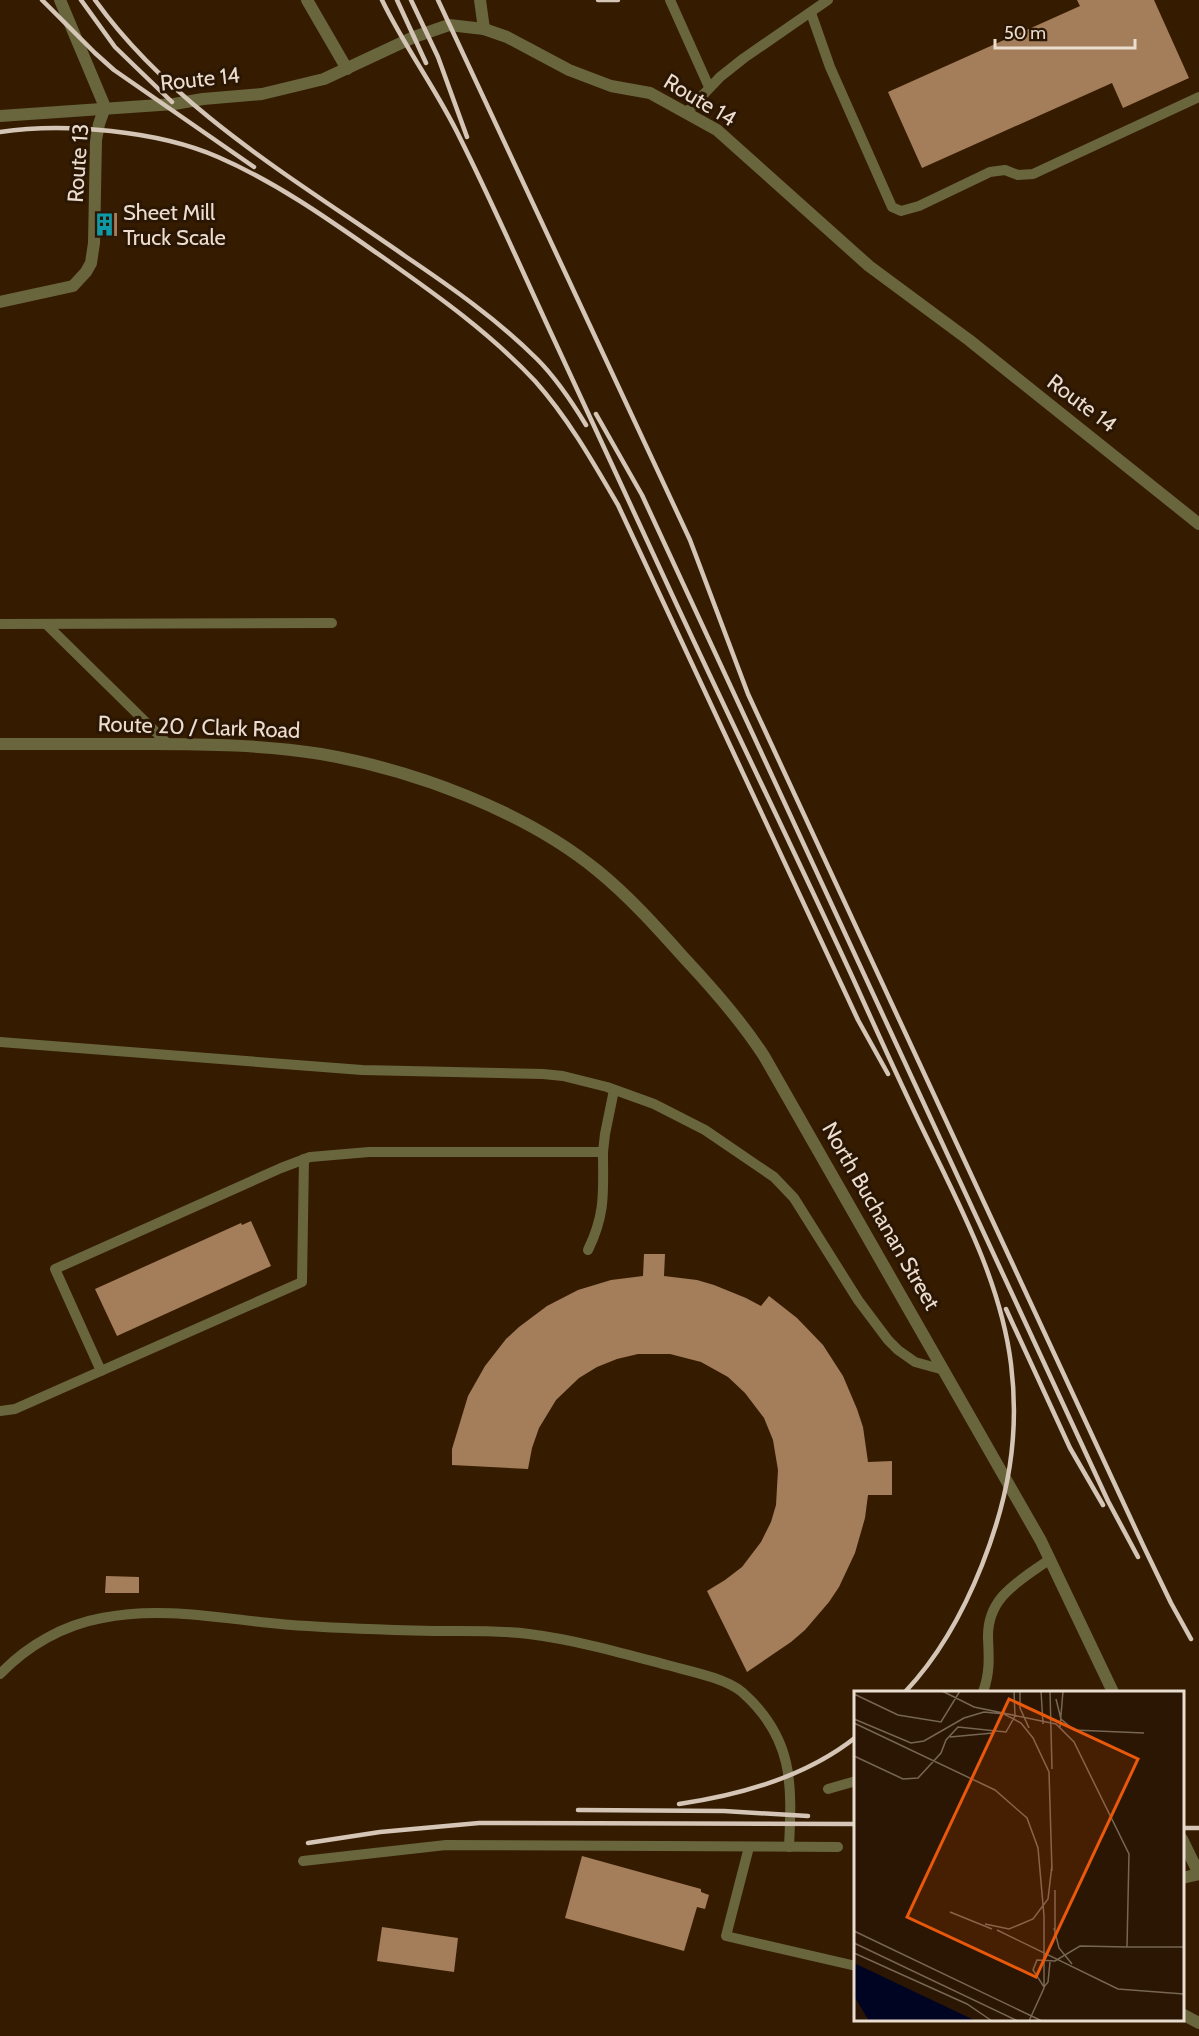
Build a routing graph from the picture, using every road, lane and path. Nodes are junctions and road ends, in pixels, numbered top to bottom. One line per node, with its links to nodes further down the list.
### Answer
1 (60, 0): 11 (street, Route 13)
2 (307, 0): 8 (street)
3 (480, 0): 7 (street)
4 (670, 0): 9 (lane)
5 (828, 0): 6 (lane)
6 (811, 13): 9 (lane); 10 (lane)
7 (484, 29): 8 (street, Route 14); 12 (street, Route 14)
8 (347, 69): 11 (street, Route 14)
9 (709, 87): 12 (lane)
10 (1199, 97)
11 (105, 108): 13 (street, Route 14); 14 (street, Route 13)
12 (686, 113): 17 (street, Route 14)
13 (0, 116)
14 (27, 296): 15 (street, Route 13); 16 (street, Route 13)
15 (0, 302)
16 (0, 313)
17 (1199, 524)
18 (332, 623): 20 (lane)
19 (0, 624): 20 (lane)
20 (46, 624): 22 (lane)
21 (0, 744): 22 (street, Route 20 / Clark Road)
22 (168, 744): 23 (street, Route 20 / Clark Road)
23 (528, 825): 29 (street, North Buchanan Street)
24 (0, 1042): 25 (lane)
25 (614, 1090): 26 (lane); 29 (lane)
26 (603, 1152): 27 (lane); 28 (lane)
27 (304, 1159): 30 (lane); 30 (lane)
28 (588, 1250)
29 (944, 1370): 32 (street, North Buchanan Street)
30 (101, 1371): 31 (lane)
31 (0, 1411)
32 (1050, 1559): 34 (lane); 35 (street, North Buchanan Street)
33 (0, 1674): 40 (lane)
34 (983, 1691)
35 (1113, 1691)
36 (854, 1781): 37 (lane)
37 (828, 1789)
38 (1184, 1843): 43 (street)
39 (749, 1847): 40 (lane); 42 (lane); 45 (lane)
40 (789, 1847): 41 (lane)
41 (838, 1847)
42 (303, 1861)
43 (1199, 1874): 44 (street)
44 (1184, 1878)
45 (854, 1966)
46 (1184, 2015): 47 (street)
47 (1199, 2023)

